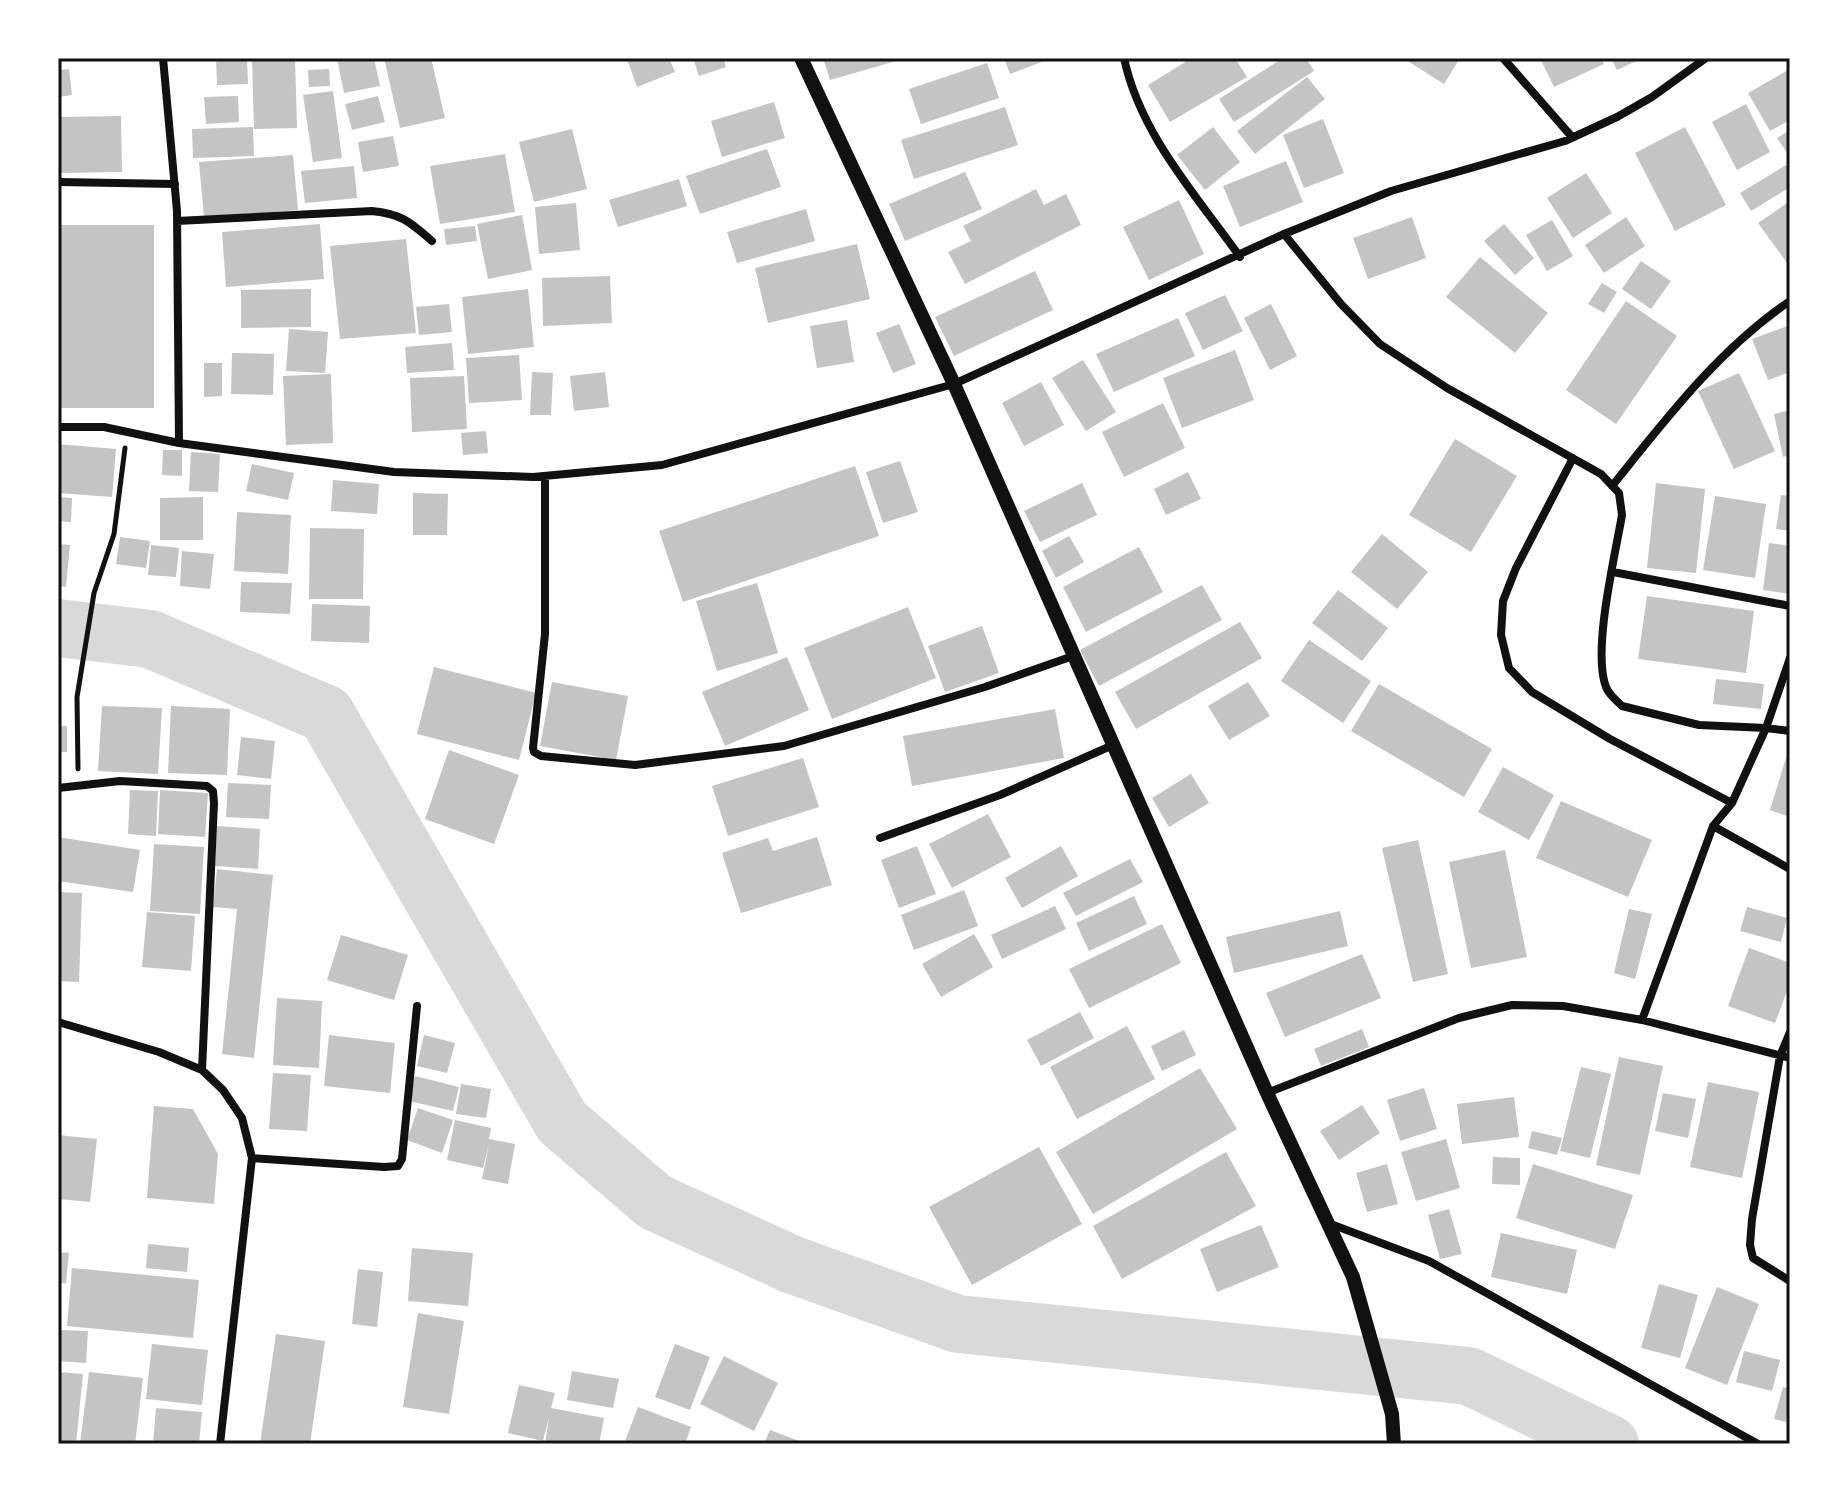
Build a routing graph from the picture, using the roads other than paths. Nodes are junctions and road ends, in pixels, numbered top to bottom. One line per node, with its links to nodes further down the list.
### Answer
1 (163, 58): 8 (street)
2 (801, 58): 14 (street)
3 (1124, 58): 12 (street)
4 (1503, 58): 6 (street)
5 (1706, 58): 6 (street)
6 (1572, 137): 10 (street)
7 (58, 182): 8 (street)
8 (175, 184): 9 (street)
9 (177, 221): 11 (street); 16 (street)
10 (1284, 234): 12 (street); 17 (street)
11 (432, 241)
12 (1240, 257): 14 (street)
13 (1790, 301): 19 (street)
14 (954, 384): 18 (street); 22 (street)
15 (58, 427): 16 (street)
16 (179, 443): 18 (street)
17 (1573, 458): 19 (street); 28 (street)
18 (545, 476): 22 (street)
19 (1612, 486): 20 (street)
20 (1613, 572): 21 (street); 24 (street)
21 (1790, 606)
22 (1073, 656): 26 (street)
23 (1790, 658): 24 (street)
24 (1766, 728): 25 (street); 28 (street)
25 (1790, 731)
26 (1113, 745): 30 (street); 39 (street)
27 (58, 788): 38 (street)
28 (1732, 803): 29 (street)
29 (1713, 826): 31 (street); 33 (street)
30 (880, 838)
31 (1790, 869)
32 (417, 1006): 40 (street)
33 (1642, 1020): 36 (street); 39 (street)
34 (58, 1022): 38 (street)
35 (1790, 1032): 36 (street)
36 (1780, 1056): 37 (street); 42 (street)
37 (1790, 1058)
38 (202, 1070): 40 (street)
39 (1267, 1093): 41 (street)
40 (252, 1158): 43 (street)
41 (1327, 1222): 44 (street); 45 (street)
42 (1790, 1281)
43 (220, 1444)
44 (1394, 1444)
45 (1758, 1444)

